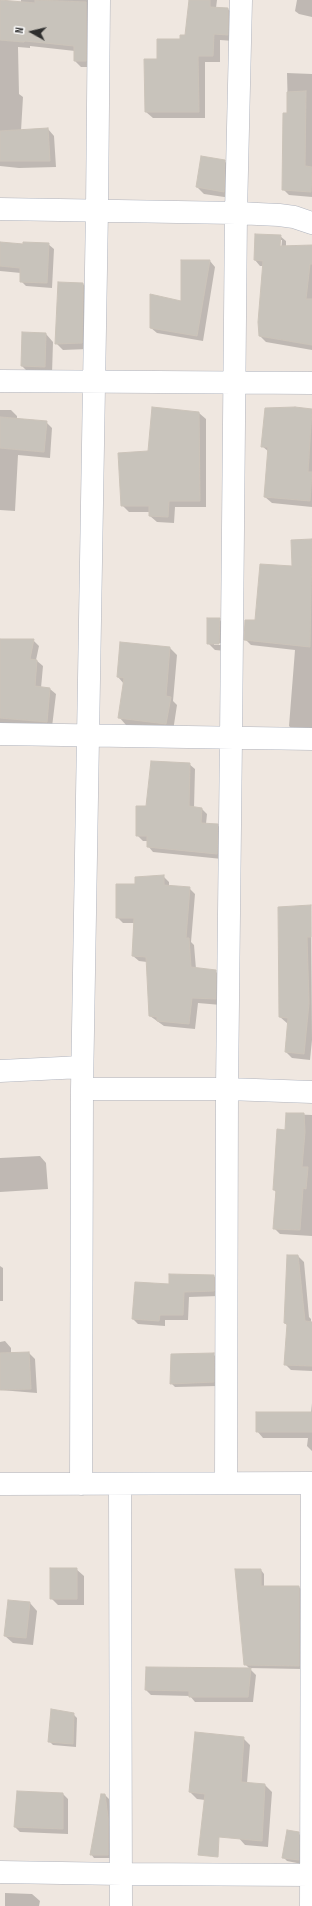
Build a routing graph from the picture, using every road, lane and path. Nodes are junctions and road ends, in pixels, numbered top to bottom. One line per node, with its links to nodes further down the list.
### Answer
1 (98, 0): 4 (street)
2 (241, 0): 5 (street)
3 (0, 210): 4 (street)
4 (97, 210): 5 (street); 8 (street)
5 (236, 213): 6 (street); 9 (street)
6 (312, 223)
7 (0, 381): 8 (street)
8 (94, 381): 9 (street); 12 (street)
9 (235, 383): 10 (street); 13 (street)
10 (312, 383)
11 (0, 734): 12 (street)
12 (88, 735): 13 (street); 15 (street)
13 (231, 738): 14 (street); 18 (street)
14 (312, 739)
15 (82, 1067): 16 (street); 17 (street)
16 (0, 1071)
17 (82, 1089): 18 (street); 23 (street)
18 (227, 1089): 19 (street); 20 (street)
19 (312, 1092)
20 (226, 1483): 21 (street); 24 (street)
21 (312, 1483): 27 (street)
22 (0, 1484): 23 (street)
23 (82, 1484): 24 (street)
24 (120, 1484): 26 (street)
25 (0, 1872): 26 (street)
26 (122, 1874): 27 (street); 28 (street)
27 (312, 1875): 29 (street)
28 (121, 1906)
29 (311, 1906)

